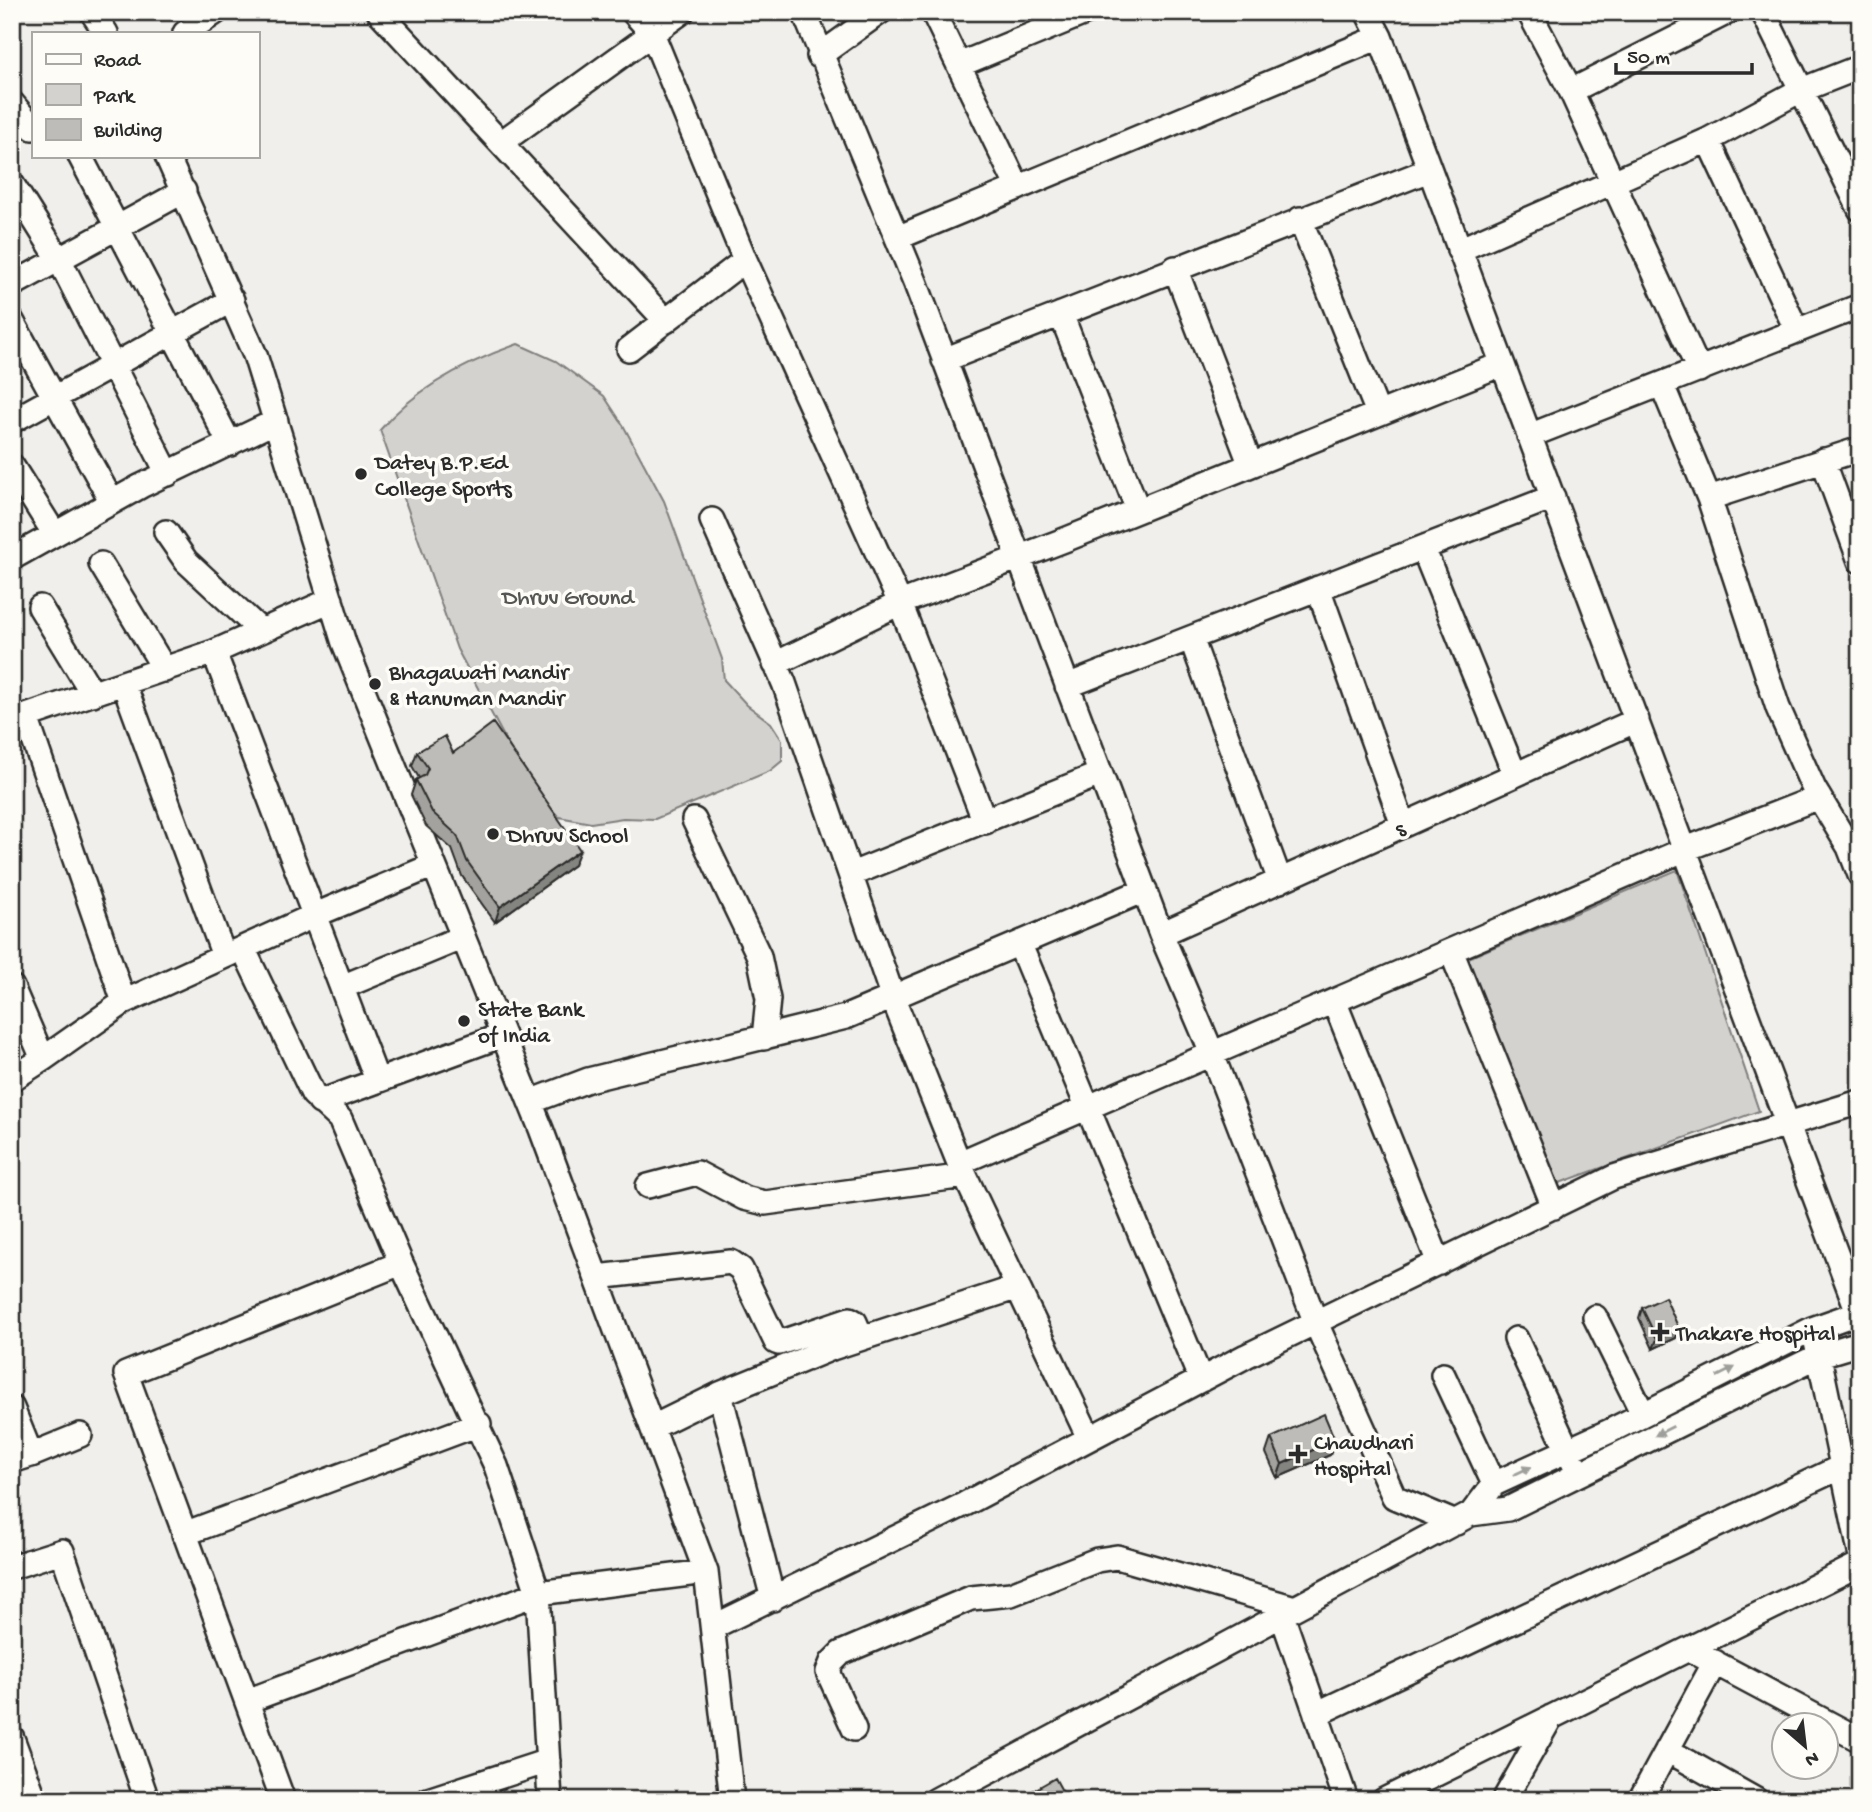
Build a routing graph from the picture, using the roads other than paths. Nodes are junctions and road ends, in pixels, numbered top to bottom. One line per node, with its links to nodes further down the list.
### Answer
1 (92, 12): 14 (street)
2 (216, 12): 15 (street)
3 (379, 12): 26 (street)
4 (633, 12): 16 (street)
5 (682, 12): 16 (street)
6 (804, 12): 18 (street)
7 (880, 12): 18 (street)
8 (933, 12): 19 (street)
9 (1087, 12): 19 (street)
10 (1367, 12): 17 (street)
11 (1529, 12): 21 (street)
12 (1728, 12): 21 (street)
13 (1763, 12): 22 (street)
14 (105, 32)
15 (186, 32)
16 (652, 33): 26 (street); 40 (street)
17 (1380, 37): 29 (street); 32 (street)
18 (820, 56): 37 (street)
19 (959, 65): 32 (street)
20 (1860, 67): 22 (street)
21 (1571, 91): 30 (street)
22 (1799, 91): 25 (street); 34 (street)
23 (12, 103): 24 (street)
24 (32, 127)
25 (1708, 140): 30 (street); 48 (street)
26 (502, 142): 47 (street)
27 (81, 158): 36 (street)
28 (168, 158): 33 (street)
29 (1429, 170): 35 (street); 38 (street)
30 (1613, 182): 38 (street); 54 (street)
31 (12, 184): 39 (street)
32 (1018, 188): 37 (street)
33 (184, 191): 36 (street); 43 (street)
34 (1860, 209)
35 (1300, 219): 41 (street); 57 (street)
36 (119, 226): 39 (street); 49 (street)
37 (897, 238): 51 (street)
38 (1459, 250): 52 (street)
39 (59, 259): 42 (street); 53 (street)
40 (745, 260): 47 (street); 81 (street)
41 (1175, 268): 45 (street); 64 (street)
42 (12, 285)
43 (232, 300): 49 (street); 59 (street)
44 (1860, 306): 48 (street)
45 (1061, 314): 51 (street); 70 (street)
46 (12, 321): 56 (street)
47 (666, 321): 50 (street)
48 (1797, 331): 54 (street)
49 (174, 332): 53 (street); 61 (street)
50 (629, 349)
51 (944, 360): 75 (street)
52 (1502, 364): 57 (street); 60 (street)
53 (113, 365): 56 (street); 66 (street)
54 (1699, 370): 55 (street)
55 (1662, 384): 60 (street); 68 (street)
56 (53, 398): 58 (street); 69 (street)
57 (1378, 413): 64 (street)
58 (12, 421)
59 (276, 421): 61 (street); 80 (street)
60 (1529, 436): 67 (street)
61 (230, 443): 66 (street)
62 (1860, 449): 63 (street)
63 (1823, 460): 68 (street); 77 (street)
64 (1250, 463): 70 (street)
65 (12, 466): 73 (street)
66 (168, 474): 69 (street)
67 (1553, 497): 74 (street); 92 (street)
68 (1709, 498): 95 (street)
69 (112, 502): 73 (street)
70 (1138, 510): 75 (street)
71 (712, 520): 86 (street)
72 (166, 532): 83 (street)
73 (54, 533): 76 (street)
74 (1423, 548): 79 (street); 94 (street)
75 (1018, 557): 81 (street); 89 (street)
76 (12, 558)
77 (1860, 561)
78 (101, 564): 87 (street)
79 (1318, 588): 84 (street); 98 (street)
80 (331, 600): 83 (street); 101 (street)
81 (900, 603): 86 (street); 97 (street)
82 (40, 607): 90 (street)
83 (261, 631): 85 (street)
84 (1191, 638): 89 (street); 104 (street)
85 (214, 652): 87 (street); 106 (street)
86 (775, 664): 102 (street)
87 (164, 670): 88 (street)
88 (124, 684): 90 (street); 110 (street)
89 (1067, 686): 93 (street)
90 (93, 694): 91 (street)
91 (19, 719): 115 (street)
92 (1637, 720): 94 (street, s); 100 (street)
93 (1100, 774): 97 (street); 105 (street)
94 (1514, 775): 98 (street, s)
95 (1819, 797): 99 (street); 100 (street)
96 (694, 820): 118 (street)
97 (985, 822): 102 (street)
98 (1403, 825): 104 (street, s)
99 (1854, 845): 103 (street)
100 (1686, 849): 111 (street); 127 (street)
101 (434, 865): 106 (street); 108 (street)
102 (852, 874): 114 (street)
103 (1860, 875)
104 (1280, 881): 107 (street, s)
105 (1145, 890): 107 (street); 109 (street)
106 (313, 916): 110 (street); 113 (street)
107 (1161, 934): 119 (street)
108 (463, 937): 113 (street); 117 (street)
109 (1020, 945): 114 (street); 126 (street)
110 (233, 952): 115 (street); 123 (street)
111 (1452, 953): 116 (street); 130 (street)
112 (12, 986): 120 (street)
113 (342, 987): 122 (street)
114 (893, 998): 118 (street); 128 (street)
115 (124, 1002): 120 (street)
116 (1335, 1003): 119 (street); 132 (street)
117 (503, 1035): 122 (street); 124 (street)
118 (764, 1038): 124 (street)
119 (1212, 1054): 126 (street); 137 (street)
120 (43, 1059): 121 (street)
121 (12, 1079)
122 (377, 1080): 123 (street)
123 (320, 1102): 131 (street)
124 (530, 1102): 133 (street)
125 (1860, 1102): 127 (street)
126 (1088, 1106): 128 (street); 144 (street)
127 (1790, 1124): 130 (street); 135 (street)
128 (962, 1170): 129 (street); 134 (street)
129 (648, 1186)
130 (1554, 1207): 132 (street)
131 (401, 1262): 148 (street); 158 (street)
132 (1439, 1263): 137 (street)
133 (597, 1277): 139 (street); 149 (street)
134 (1018, 1287): 139 (street); 151 (street)
135 (1859, 1312): 138 (street)
136 (1595, 1317): 147 (street)
137 (1316, 1323): 144 (street); 157 (street)
138 (1812, 1329): 142 (street); 147 (street, one-way to 138)
139 (862, 1338): 145 (street)
140 (1516, 1339): 152 (street)
141 (1860, 1343): 142 (street)
142 (1819, 1355): 154 (street); 155 (street, one-way to 155)
143 (1443, 1376): 156 (street)
144 (1201, 1380): 151 (street)
145 (720, 1394): 149 (street); 164 (street)
146 (12, 1408): 153 (street)
147 (1643, 1414): 152 (street)
148 (479, 1424): 158 (street); 163 (street)
149 (653, 1427): 162 (street)
150 (80, 1435): 153 (street)
151 (1089, 1438): 164 (street)
152 (1567, 1451): 155 (street); 156 (street, one-way to 152)
153 (21, 1458)
154 (1843, 1466): 159 (street); 170 (street)
155 (1578, 1474): 157 (street)
156 (1494, 1484): 157 (street)
157 (1464, 1519): 165 (street)
158 (184, 1534): 169 (street)
159 (1860, 1552)
160 (1860, 1564): 167 (street)
161 (12, 1567): 178 (street)
162 (706, 1572): 163 (street); 166 (street)
163 (538, 1592): 169 (street); 176 (street)
164 (773, 1599): 166 (street)
165 (1289, 1612): 170 (street); 172 (street); 183 (street)
166 (715, 1626): 182 (street)
167 (1689, 1649): 168 (street); 171 (street)
168 (1714, 1662): 174 (street); 175 (street)
169 (247, 1701): 179 (street)
170 (1316, 1714): 184 (street)
171 (1551, 1717): 185 (street); 186 (street)
172 (854, 1729)
173 (12, 1738): 177 (street)
174 (1860, 1740)
175 (1667, 1750): 187 (street); 188 (street)
176 (548, 1761): 180 (street); 181 (street)
177 (35, 1800)
178 (147, 1800)
179 (283, 1800)
180 (428, 1800)
181 (550, 1800)
182 (732, 1800)
183 (936, 1800)
184 (1346, 1800)
185 (1384, 1800)
186 (1504, 1800)
187 (1640, 1800)
188 (1756, 1800)

